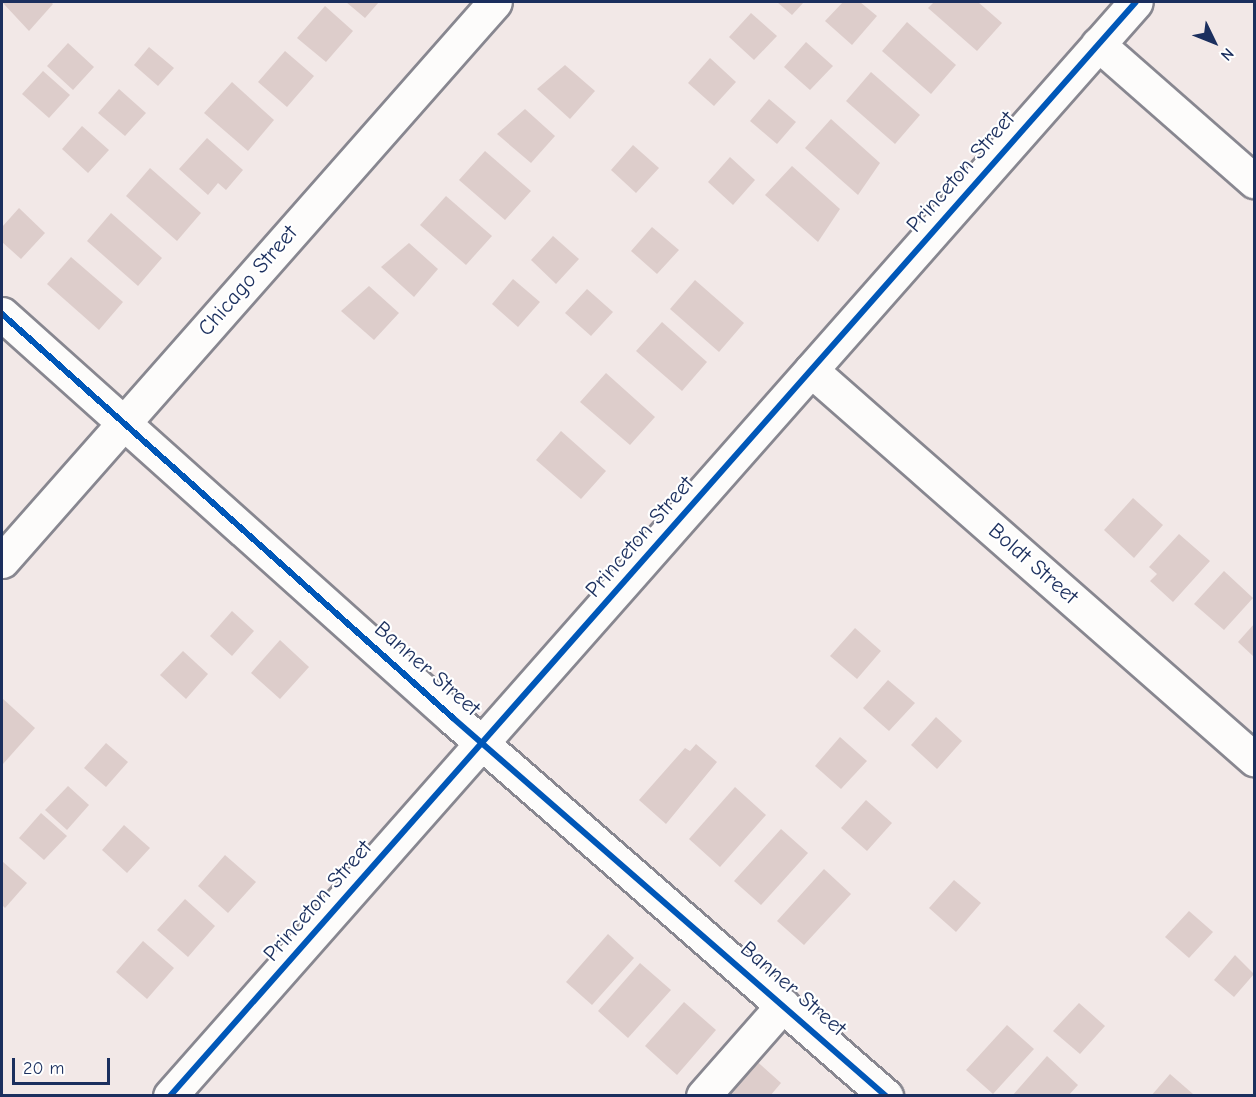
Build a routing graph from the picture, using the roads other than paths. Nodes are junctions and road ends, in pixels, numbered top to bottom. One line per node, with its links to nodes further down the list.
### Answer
1 (495, 2): 7 (street, Chicago Street)
2 (1136, 2): 3 (street, Princeton Street)
3 (1098, 44): 4 (street); 6 (street, Princeton Street)
4 (1254, 181)
5 (2, 314): 7 (street, Banner Street)
6 (811, 370): 9 (street, Princeton Street); 10 (street, Boldt Street)
7 (124, 423): 8 (street, Chicago Street); 9 (street, Banner Street)
8 (2, 561)
9 (483, 741): 11 (street, Banner Street); 12 (street, Princeton Street)
10 (1254, 759)
11 (783, 1005): 13 (street); 14 (street, Banner Street)
12 (170, 1095)
13 (703, 1095)
14 (886, 1095)

